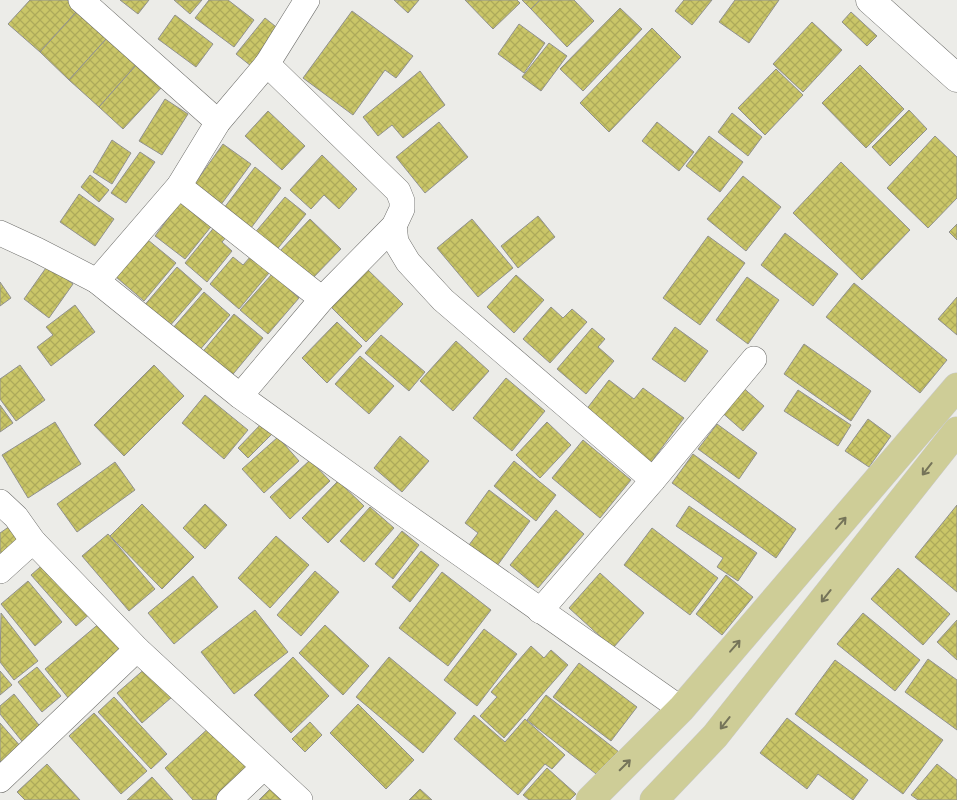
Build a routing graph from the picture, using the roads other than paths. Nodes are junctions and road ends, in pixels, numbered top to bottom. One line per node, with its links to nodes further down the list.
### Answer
1 (81, 0): 6 (street)
2 (307, 0): 4 (street)
3 (870, 0): 5 (street)
4 (267, 64): 6 (street); 8 (street)
5 (957, 78)
6 (218, 122): 7 (street)
7 (179, 186): 10 (street); 11 (street)
8 (394, 226): 11 (street); 16 (street)
9 (0, 233): 10 (street)
10 (97, 281): 14 (street)
11 (322, 299): 14 (street)
12 (754, 359): 16 (street)
13 (957, 387): 22 (main road, one-way to 13)
14 (240, 396): 20 (street)
15 (957, 431): 28 (main road, one-way to 28)
16 (653, 480): 20 (street)
17 (0, 502): 18 (street)
18 (33, 541): 19 (street); 21 (street)
19 (0, 571)
20 (540, 610): 22 (street)
21 (137, 649): 23 (street); 24 (street)
22 (681, 709): 27 (main road, one-way to 22)
23 (264, 767): 25 (street); 26 (street)
24 (0, 780)
25 (229, 800)
26 (300, 800)
27 (590, 800)
28 (654, 800)

